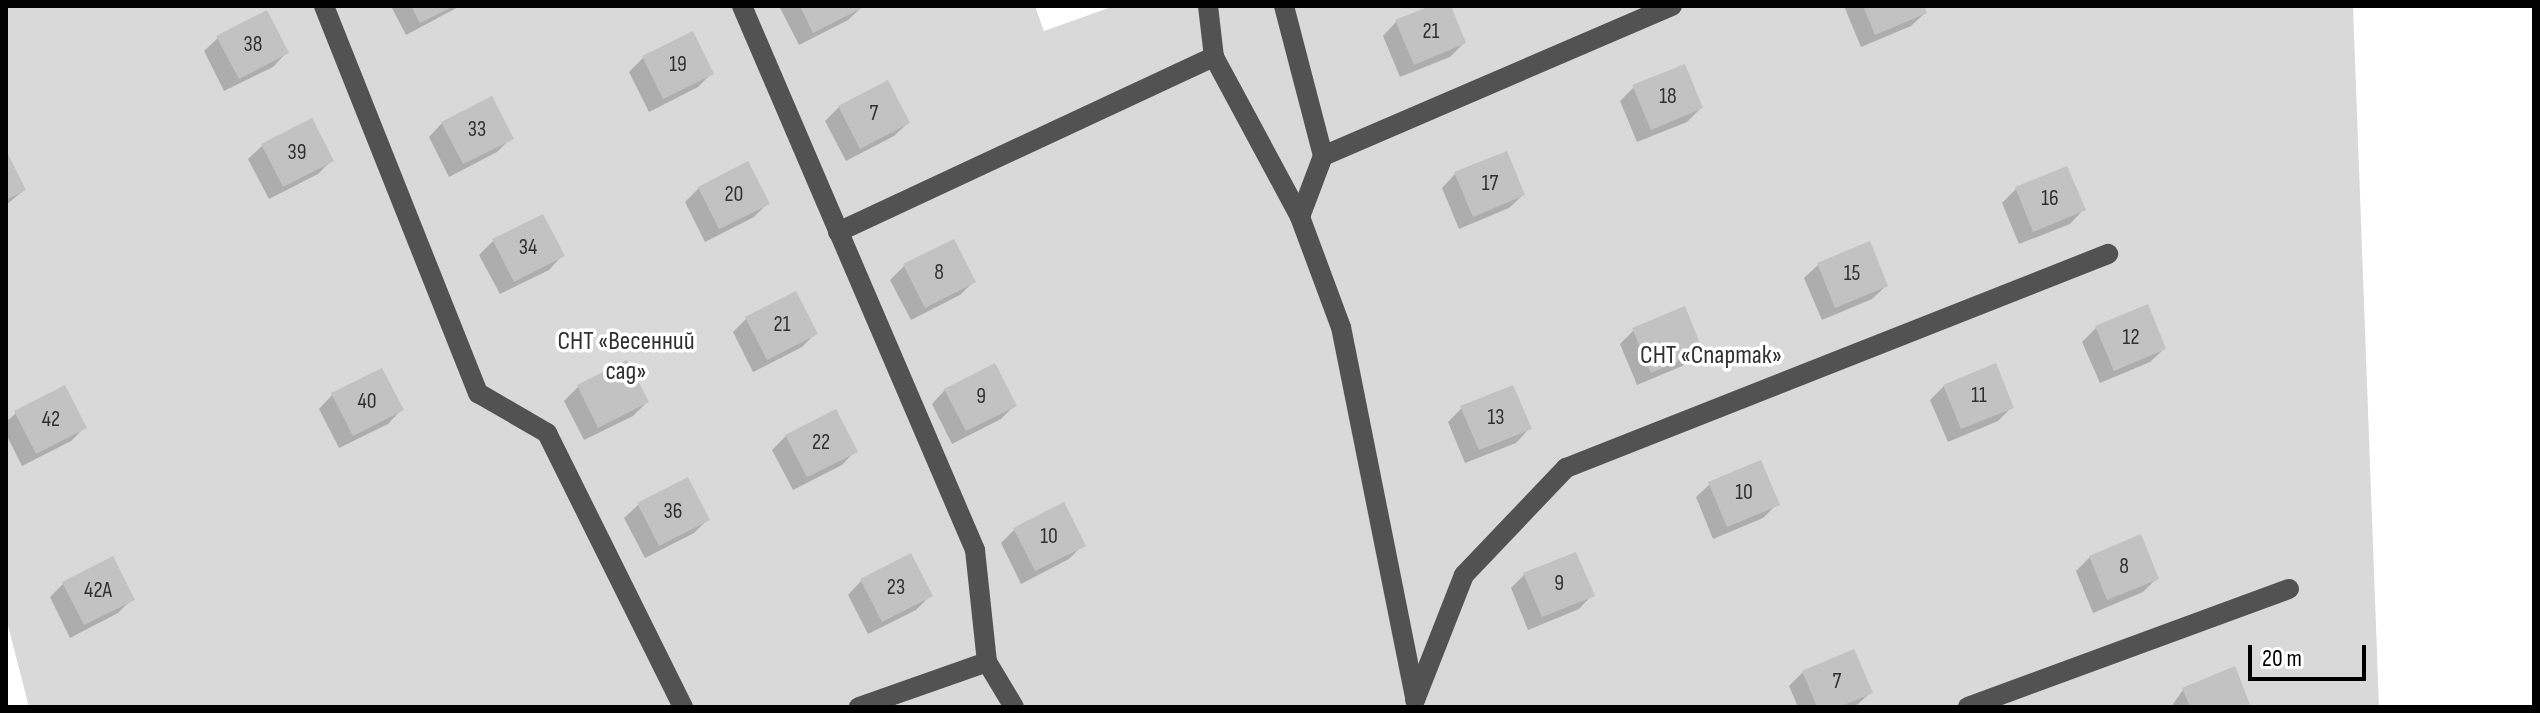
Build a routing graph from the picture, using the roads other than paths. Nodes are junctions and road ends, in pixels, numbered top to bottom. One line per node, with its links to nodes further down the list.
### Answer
1 (324, 6): 14 (street)
2 (742, 6): 9 (street)
3 (1208, 6): 6 (street)
4 (1284, 6): 7 (street)
5 (1672, 6): 7 (street)
6 (1214, 57): 8 (street); 9 (street)
7 (1323, 156): 8 (street)
8 (1300, 217): 13 (street)
9 (838, 232): 12 (street)
10 (2108, 254): 13 (street)
11 (2289, 589): 17 (street)
12 (987, 662): 15 (street); 16 (street)
13 (1416, 704)
14 (683, 707)
15 (859, 707)
16 (1014, 707)
17 (1968, 707)

